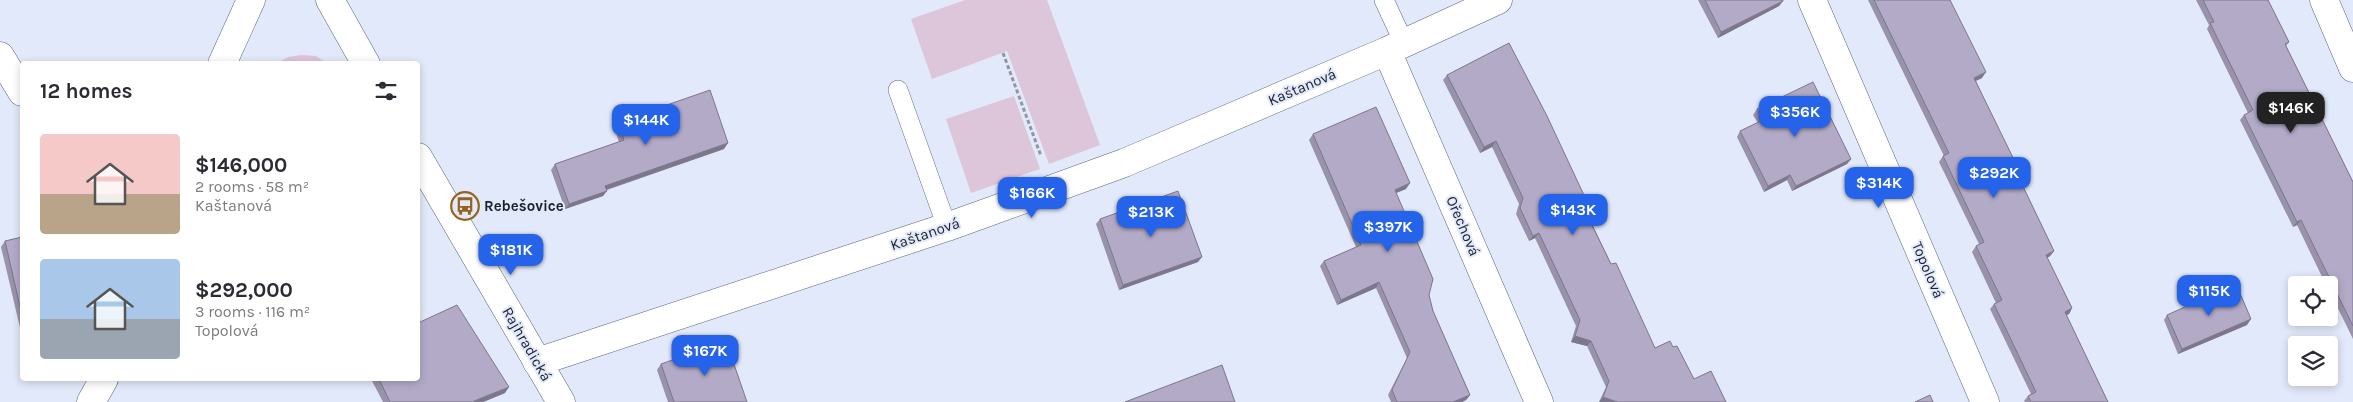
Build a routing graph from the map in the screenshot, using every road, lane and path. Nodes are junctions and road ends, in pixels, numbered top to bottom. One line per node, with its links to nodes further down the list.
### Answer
1 (251, 0): 10 (street)
2 (330, 0): 11 (street)
3 (1384, 0): 7 (lane)
4 (1498, 0): 7 (street, Kaštanová)
5 (1812, 0): 23 (street, Topolová)
6 (2324, 0): 12 (street)
7 (1396, 47): 16 (street, Kaštanová); 22 (street, Ořechová)
8 (1003, 53): 16 (path)
9 (0, 56): 13 (street)
10 (223, 61)
11 (364, 61)
12 (2353, 68)
13 (20, 89)
14 (898, 90): 17 (lane)
15 (420, 167): 18 (street, Rajhradická)
16 (1054, 189): 17 (street, Kaštanová)
17 (947, 227): 18 (street, Kaštanová)
18 (537, 362): 21 (street, Rajhradická)
19 (103, 381): 20 (street)
20 (91, 402)
21 (561, 402)
22 (1539, 402)
23 (1985, 402)

